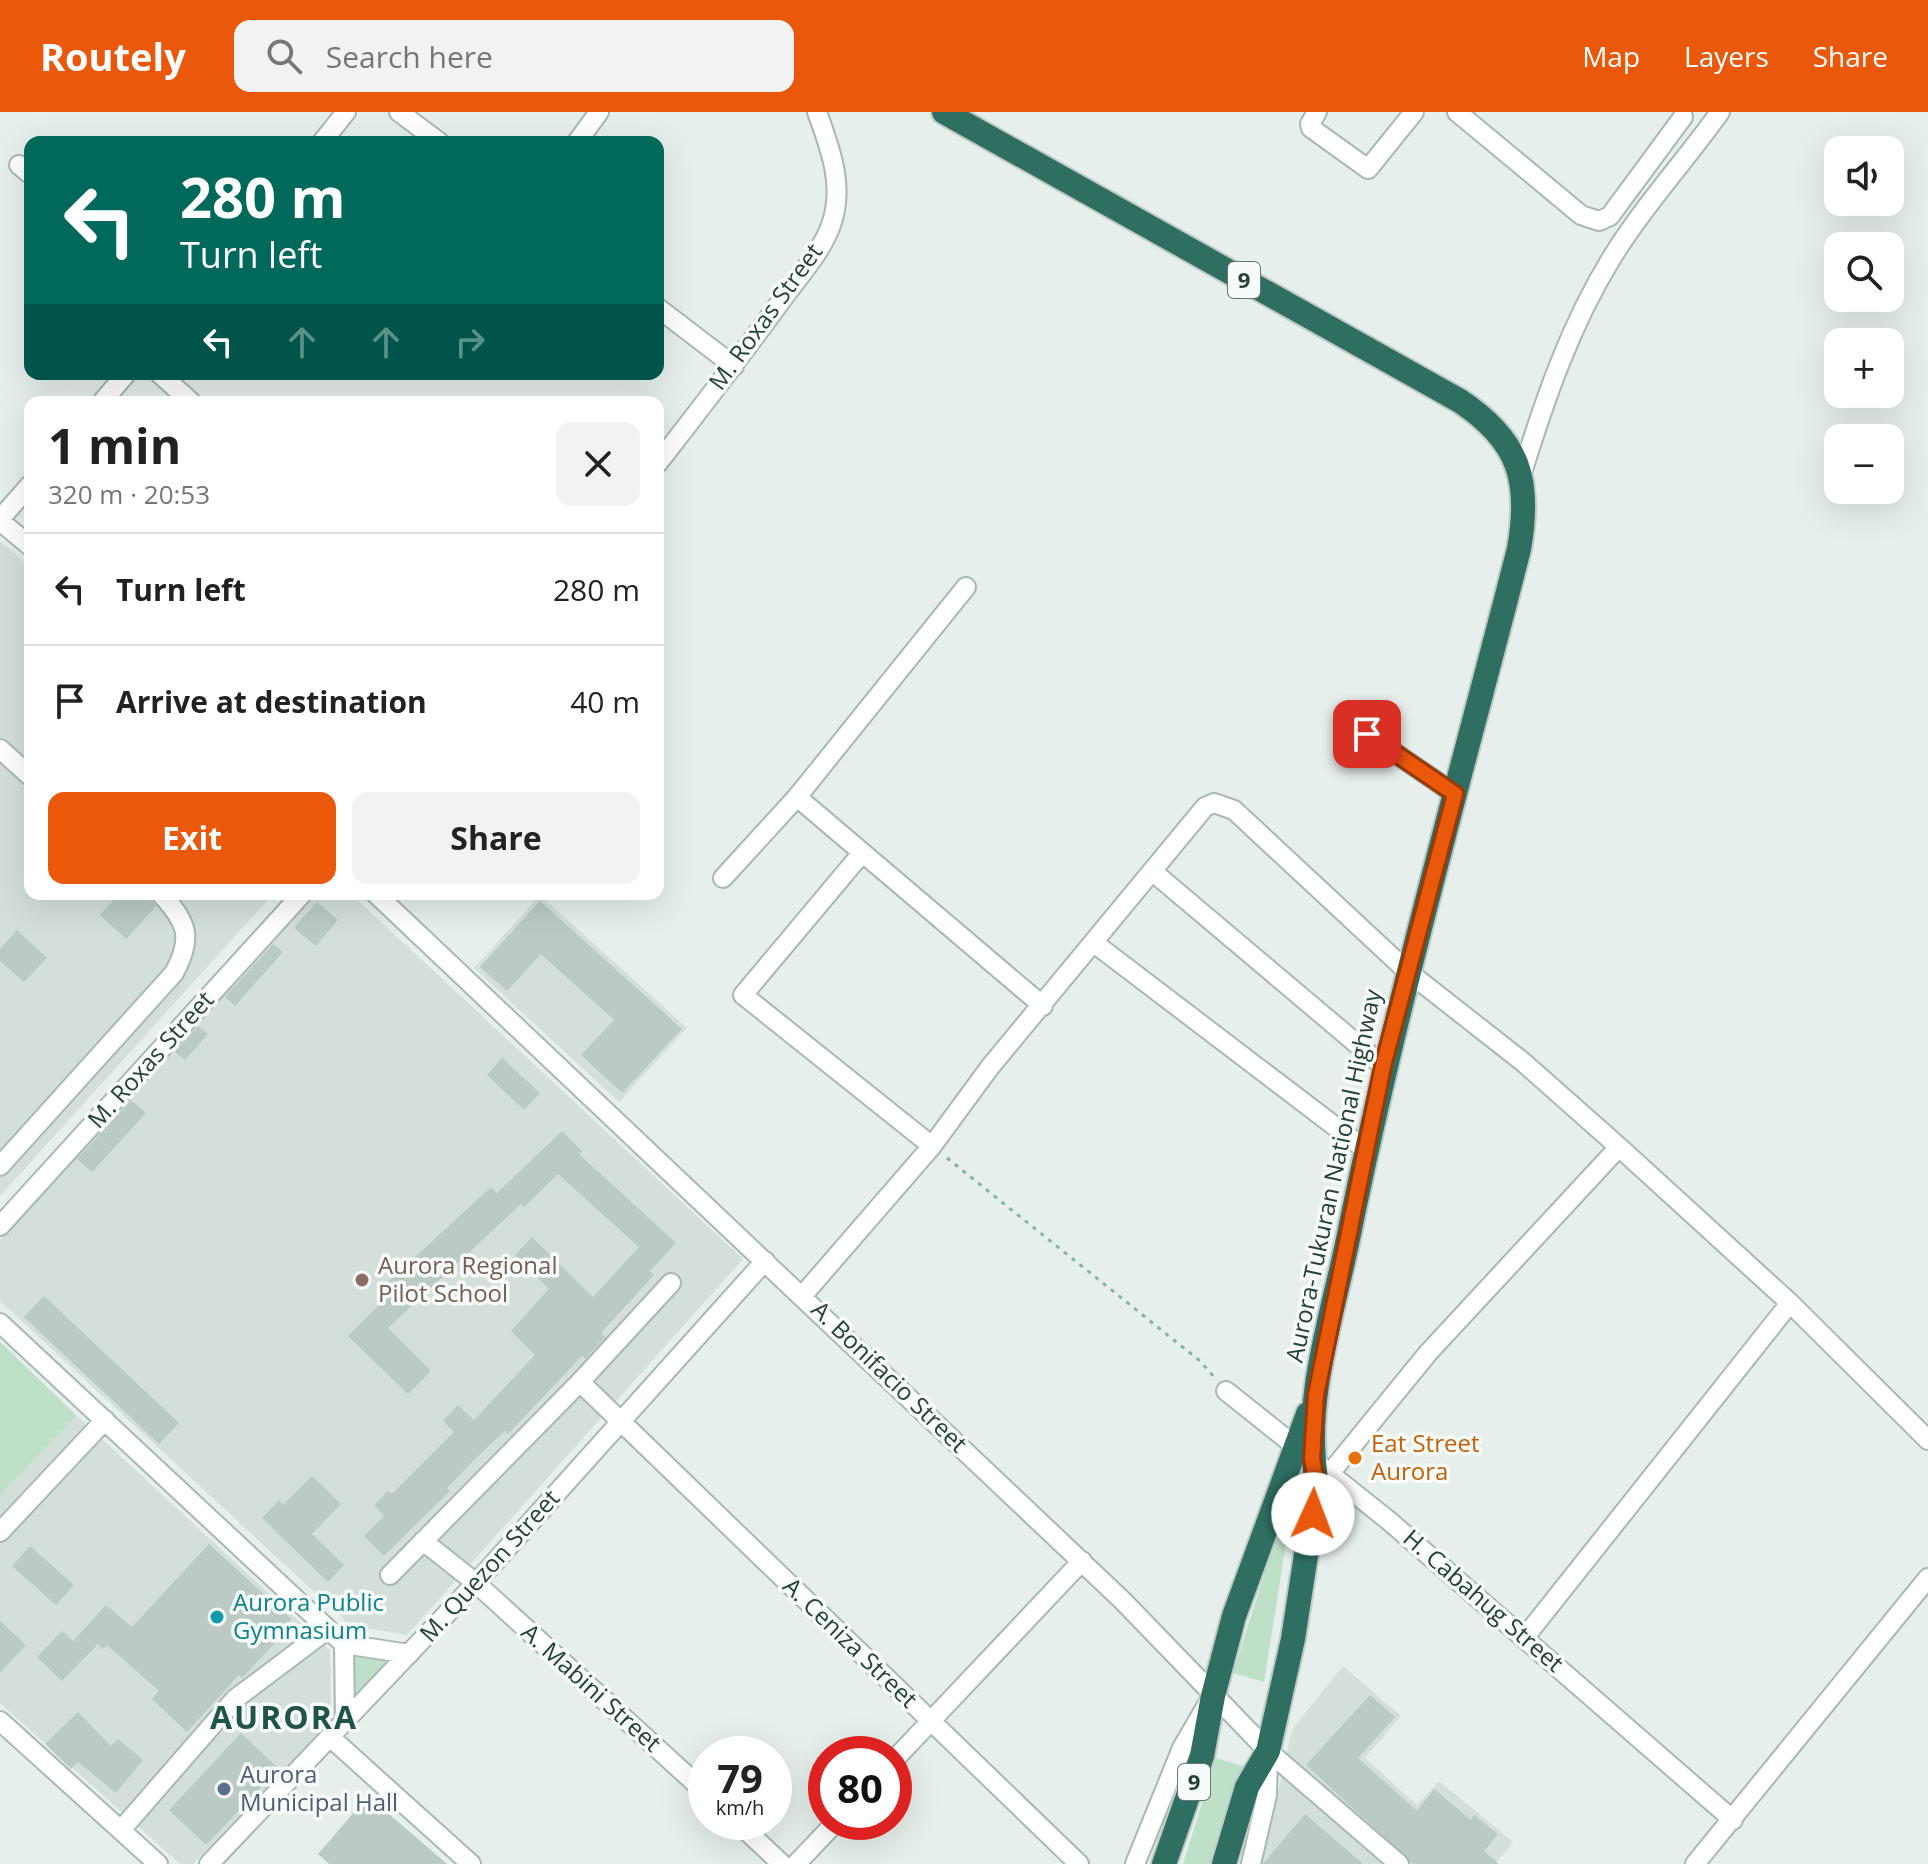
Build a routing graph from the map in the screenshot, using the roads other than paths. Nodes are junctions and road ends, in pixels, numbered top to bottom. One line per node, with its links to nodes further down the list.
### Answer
1 (346, 112): 12 (street)
2 (399, 112): 13 (street)
3 (599, 112): 14 (street)
4 (817, 112): 16 (street, M. Roxas Street)
5 (944, 112): 22 (highway, Aurora-Tukuran National Highway / 9)
6 (1317, 112): 7 (street)
7 (1414, 112)
8 (1457, 112): 10 (street)
9 (1720, 112): 11 (street)
10 (1680, 114): 11 (street)
11 (1704, 134): 22 (street)
12 (327, 136)
13 (431, 136)
14 (581, 136)
15 (664, 313): 16 (street)
16 (734, 366): 21 (street, M. Roxas Street)
17 (121, 380): 19 (street)
18 (167, 380): 20 (street)
19 (107, 396)
20 (184, 396)
21 (664, 455)
22 (1522, 473): 30 (highway, Aurora-Tukuran National Highway / 9)
23 (24, 492): 24 (street)
24 (0, 520): 25 (street)
25 (24, 541)
26 (966, 587): 31 (street)
27 (1367, 734): 30 (street)
28 (0, 749): 29 (street)
29 (24, 771)
30 (1455, 794): 39 (highway, Aurora-Tukuran National Highway / 9)
31 (797, 797): 32 (street); 34 (street)
32 (862, 853): 40 (street); 42 (street)
33 (1152, 871): 38 (street); 39 (street); 41 (street)
34 (723, 878)
35 (166, 900): 45 (street)
36 (297, 900): 46 (street, M. Roxas Street)
37 (382, 900): 47 (street, A. Bonifacio Street)
38 (1094, 943): 40 (street); 44 (street)
39 (1407, 971): 41 (highway, Aurora-Tukuran National Highway / 9); 43 (street)
40 (1043, 1006): 42 (street)
41 (1383, 1066): 44 (highway, Aurora-Tukuran National Highway / 9)
42 (932, 1146): 49 (street)
43 (1619, 1147): 50 (street); 57 (street)
44 (1366, 1150): 57 (highway, Aurora-Tukuran National Highway / 9)
45 (0, 1166)
46 (0, 1226)
47 (765, 1261): 49 (street, A. Bonifacio Street); 55 (street, M. Quezon Street)
48 (671, 1283): 52 (street)
49 (803, 1295): 60 (street, A. Bonifacio Street)
50 (1790, 1303): 56 (street); 65 (street)
51 (0, 1323): 54 (street)
52 (580, 1382): 55 (street, A. Ceniza Street); 59 (street)
53 (1226, 1391): 57 (street, H. Cabahug Street)
54 (105, 1420): 58 (street); 64 (street)
55 (620, 1421): 63 (street, M. Quezon Street); 71 (street, A. Ceniza Street)
56 (1928, 1440)
57 (1312, 1459): 65 (street, H. Cabahug Street); 68 (highway, Aurora-Tukuran National Highway / 9); 74 (highway, Aurora-Tukuran National Highway / 9)
58 (0, 1532)
59 (423, 1541): 61 (street); 63 (street, A. Mabini Street)
60 (1082, 1561): 68 (street, A. Bonifacio Street); 71 (street)
61 (390, 1575)
62 (1928, 1578): 76 (street)
63 (476, 1583): 67 (street, M. Quezon Street); 75 (street, A. Mabini Street)
64 (328, 1629): 66 (street); 77 (street)
65 (1525, 1637): 76 (street, H. Cabahug Street)
66 (344, 1644): 67 (street); 70 (street)
67 (409, 1654): 70 (street, M. Quezon Street)
68 (1213, 1696): 74 (street, A. Bonifacio Street); 86 (street, Aurora-Tukuran National Highway / 9); 87 (highway, Aurora-Tukuran National Highway / 9)
69 (0, 1721): 77 (street)
70 (345, 1721): 72 (street, M. Quezon Street)
71 (931, 1721): 73 (street); 85 (street, A. Ceniza Street)
72 (330, 1737): 81 (street, M. Quezon Street); 82 (street)
73 (912, 1741)
74 (1268, 1751): 88 (highway, Aurora-Tukuran National Highway / 9); 89 (street, Aurora-Tukuran National Highway / 9); 90 (street, A. Bonifacio Street)
75 (688, 1777)
76 (1733, 1820): 91 (street)
77 (121, 1830): 80 (street)
78 (756, 1840): 83 (street)
79 (819, 1840): 84 (street)
80 (158, 1864)
81 (209, 1864)
82 (471, 1864)
83 (782, 1864)
84 (796, 1864)
85 (1079, 1864)
86 (1135, 1864)
87 (1164, 1864)
88 (1224, 1864)
89 (1251, 1864)
90 (1399, 1864)
91 (1695, 1864)

